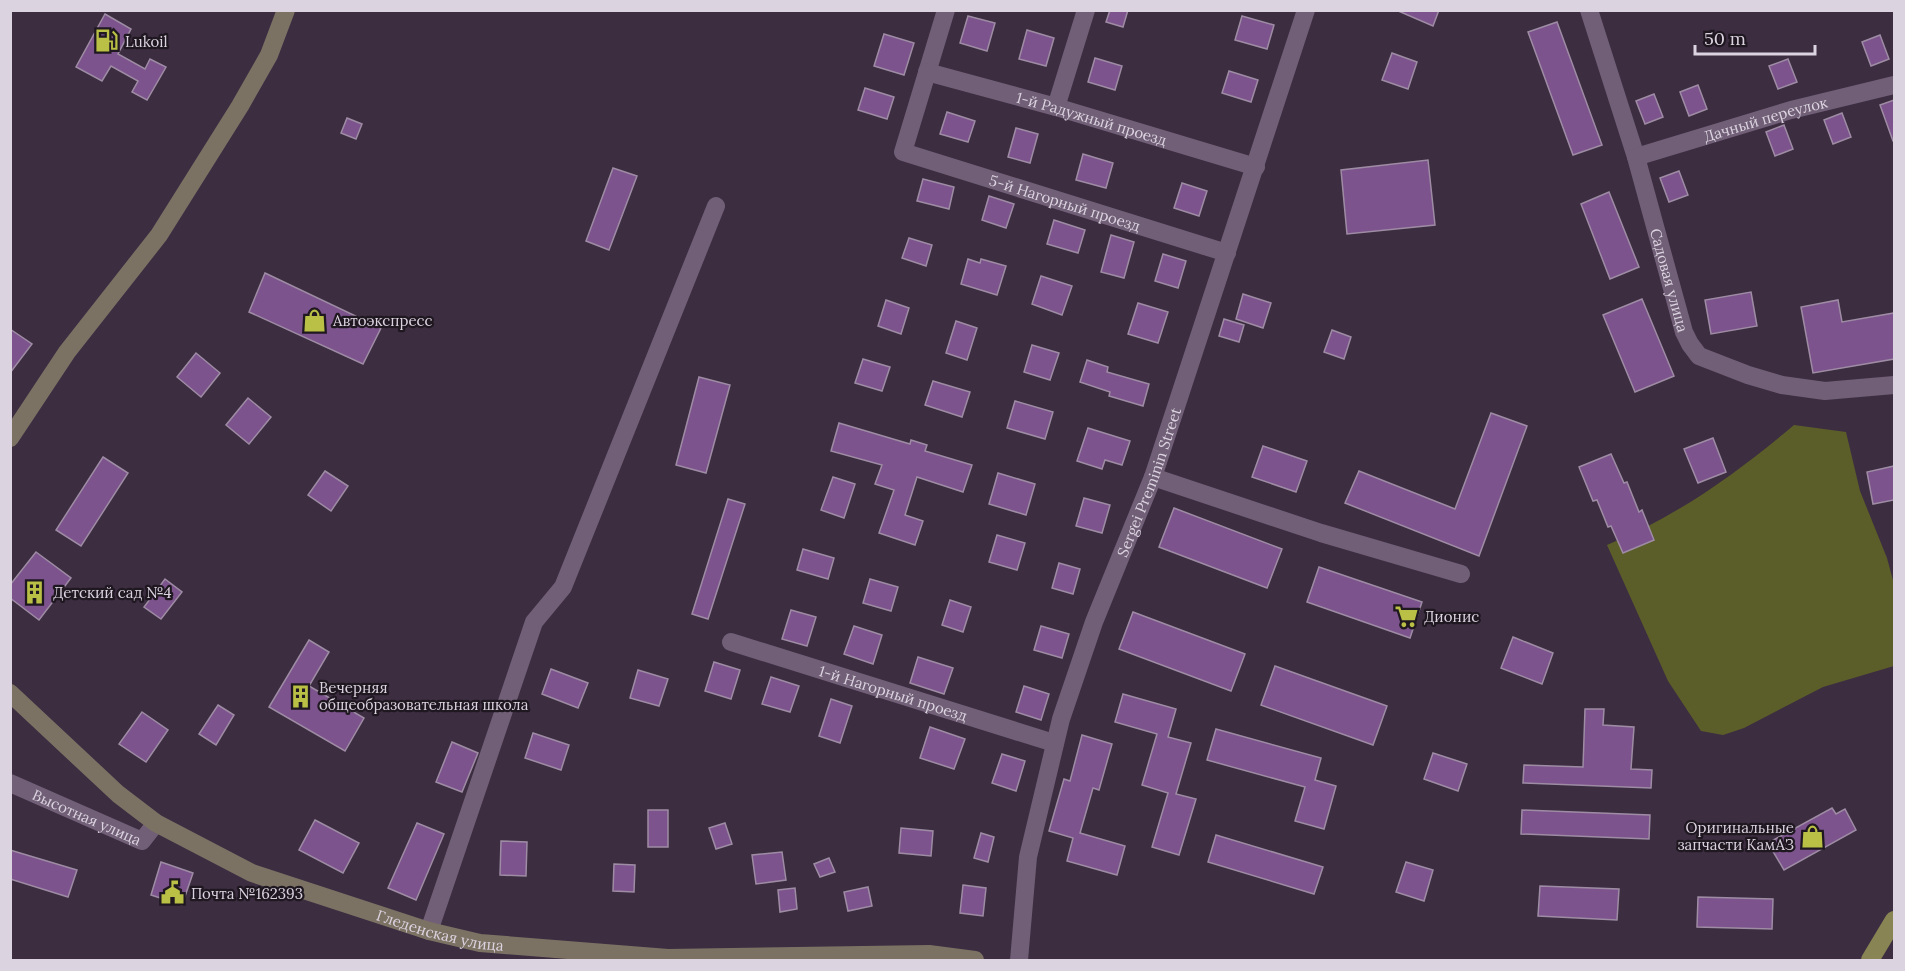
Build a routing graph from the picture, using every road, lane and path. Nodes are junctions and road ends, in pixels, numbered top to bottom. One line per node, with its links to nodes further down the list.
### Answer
1 (286, 10): 14 (main road)
2 (946, 10): 6 (street)
3 (1086, 10): 8 (street)
4 (1306, 10): 10 (street, Sergei Preminin Street)
5 (1588, 10): 9 (street, Садовая улица)
6 (927, 72): 8 (street, 1-й Радужный проезд); 12 (street, 5-й Нагорный проезд)
7 (1894, 85): 9 (street, Дачный переулок)
8 (1056, 107): 10 (street, 1-й Радужный проезд)
9 (1636, 157): 13 (street, Садовая улица)
10 (1256, 167): 12 (street, Sergei Preminin Street)
11 (716, 206): 23 (street)
12 (1227, 253): 15 (street, Sergei Preminin Street)
13 (1894, 385)
14 (10, 438)
15 (1153, 477): 16 (street); 19 (street, Sergei Preminin Street)
16 (1461, 574)
17 (731, 642): 19 (street, 1-й Нагорный проезд)
18 (10, 693): 21 (main road, Гледенская улица)
19 (1054, 743): 25 (street, Sergei Preminin Street)
20 (10, 783): 21 (street, Высотная улица)
21 (156, 823): 23 (main road, Гледенская улица)
22 (1894, 920): 26 (main road)
23 (429, 931): 24 (main road, Гледенская улица)
24 (975, 960)
25 (1019, 960)
26 (1870, 960)

